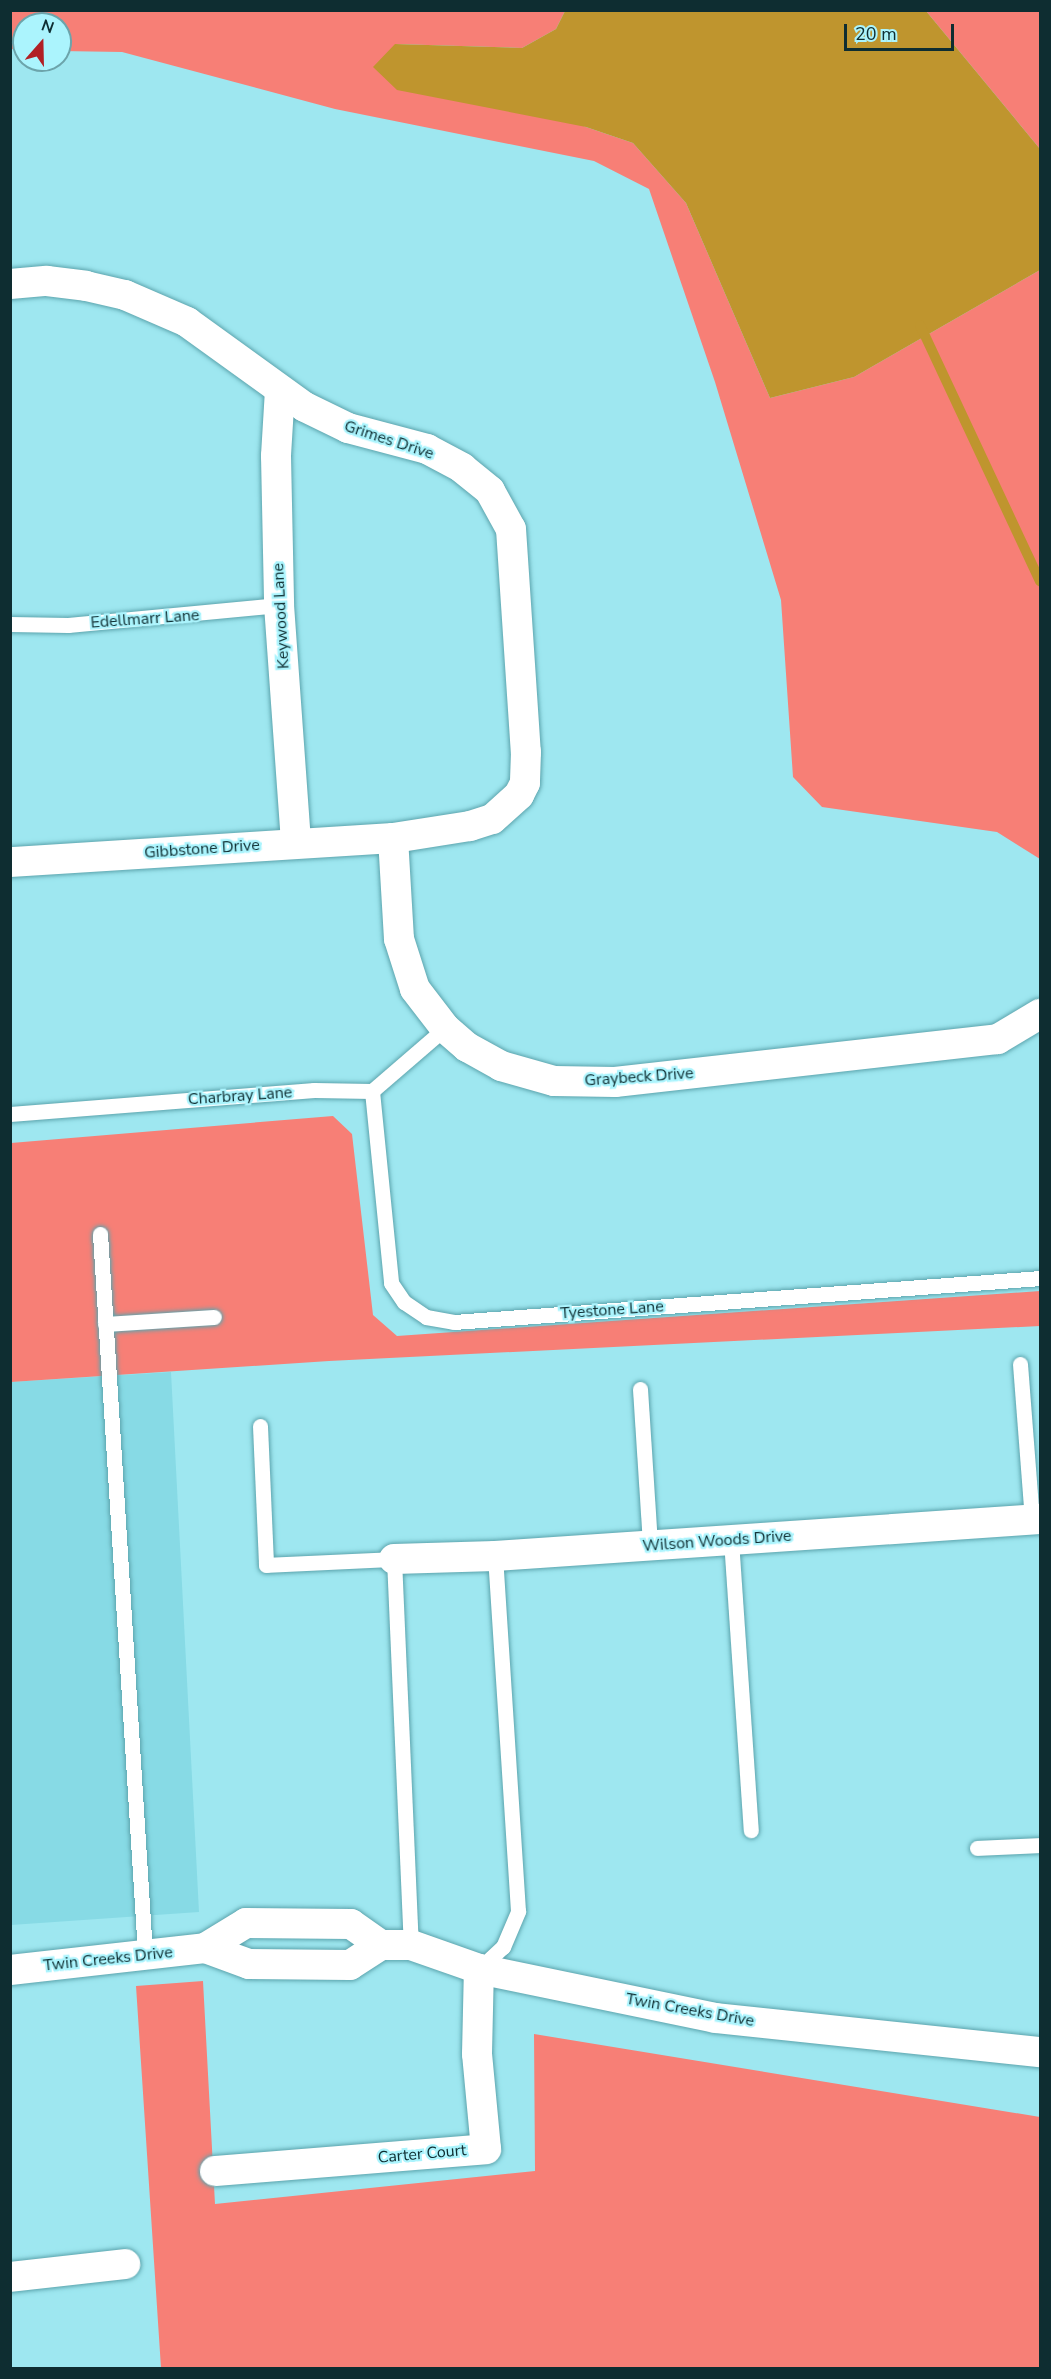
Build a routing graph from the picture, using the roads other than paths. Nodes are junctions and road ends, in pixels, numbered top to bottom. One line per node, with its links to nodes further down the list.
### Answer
1 (10, 284): 2 (street, Grimes Drive)
2 (280, 390): 3 (street, Keywood Lane); 5 (street, Grimes Drive)
3 (279, 605): 4 (lane, Edellmarr Lane); 6 (street, Keywood Lane)
4 (10, 624)
5 (393, 838): 6 (street, Gibbstone Drive); 9 (street, Graybeck Drive)
6 (296, 842): 7 (street, Gibbstone Drive)
7 (10, 862)
8 (1041, 1014): 9 (street, Graybeck Drive)
9 (445, 1028): 10 (lane)
10 (372, 1091): 11 (lane, Charbray Lane); 13 (lane, Tyestone Lane)
11 (10, 1114)
12 (100, 1234): 15 (lane)
13 (1041, 1278)
14 (214, 1317): 15 (lane)
15 (105, 1324): 30 (lane)
16 (1020, 1364): 19 (lane)
17 (640, 1389): 21 (lane)
18 (260, 1426): 23 (lane)
19 (1036, 1520): 20 (street, Wilson Woods Drive)
20 (731, 1540): 21 (street, Wilson Woods Drive); 24 (lane)
21 (650, 1545): 22 (street, Wilson Woods Drive)
22 (495, 1556): 23 (street, Wilson Woods Drive); 31 (lane)
23 (394, 1559): 28 (lane)
24 (751, 1830)
25 (1041, 1845): 26 (lane)
26 (977, 1848)
27 (381, 1945): 28 (street, Twin Creeks Drive); 29 (street, Twin Creeks Drive); 29 (street, Twin Creeks Drive)
28 (411, 1945): 31 (street, Twin Creeks Drive)
29 (205, 1948): 30 (street, Twin Creeks Drive)
30 (145, 1954): 32 (street, Twin Creeks Drive)
31 (479, 1969): 33 (street, Twin Creeks Drive); 34 (street, Carter Court)
32 (10, 1970)
33 (1041, 2052)
34 (215, 2171)
35 (125, 2264): 36 (street)
36 (10, 2277)

